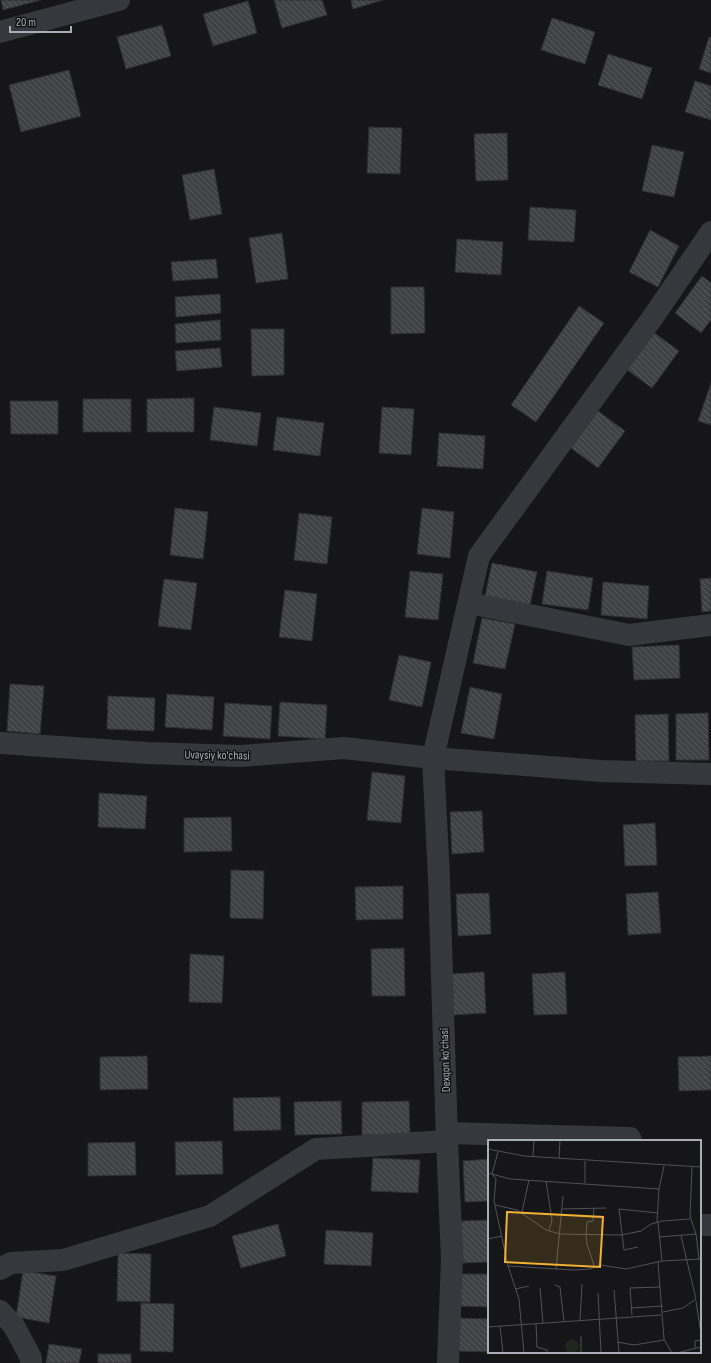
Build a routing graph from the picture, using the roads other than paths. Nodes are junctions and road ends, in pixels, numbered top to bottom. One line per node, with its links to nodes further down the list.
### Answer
1 (119, 0): 2 (street)
2 (0, 32)
3 (711, 232): 4 (street, Dexqon ko'chasi)
4 (469, 603): 5 (street); 7 (street, Dexqon ko'chasi)
5 (711, 625)
6 (0, 743): 7 (street, Uvaysiy ko'chasi)
7 (433, 758): 8 (street, Uvaysiy ko'chasi); 9 (street, Dexqon ko'chasi)
8 (711, 774)
9 (447, 1137): 10 (street); 13 (street); 16 (street, Dexqon ko'chasi)
10 (631, 1140)
11 (701, 1225): 12 (street)
12 (711, 1226)
13 (0, 1269)
14 (0, 1311): 15 (street)
15 (31, 1363)
16 (448, 1363)

